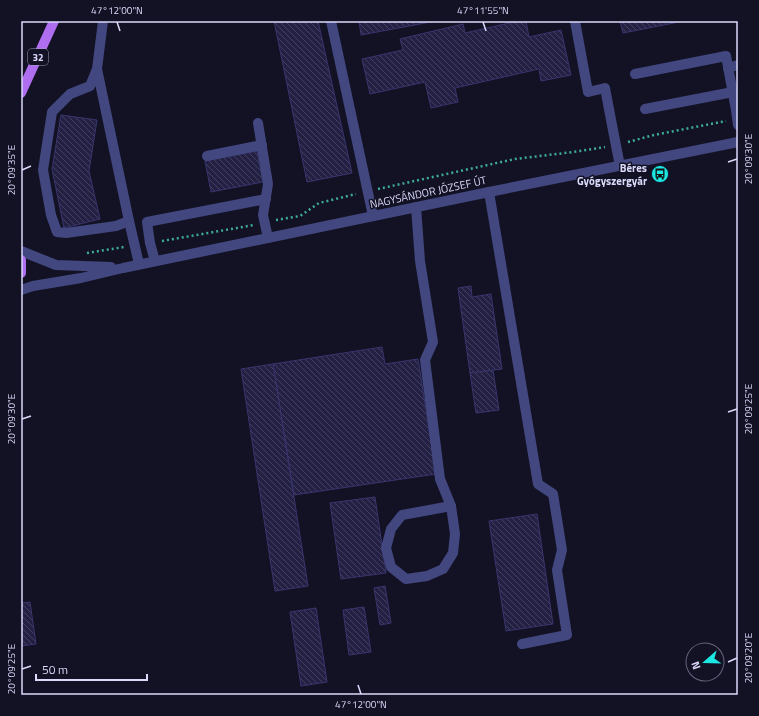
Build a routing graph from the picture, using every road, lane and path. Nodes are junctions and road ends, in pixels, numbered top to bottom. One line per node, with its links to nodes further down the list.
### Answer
1 (54, 21): 9 (main road, 32)
2 (103, 21): 6 (street)
3 (332, 21): 20 (street)
4 (575, 21): 16 (street)
5 (733, 67): 7 (street); 8 (street)
6 (97, 69): 21 (street); 21 (street)
7 (635, 74)
8 (733, 92): 10 (street); 12 (street)
9 (21, 93)
10 (645, 109)
11 (258, 123): 14 (street)
12 (738, 125)
13 (738, 142): 16 (street, NAGYSÁNDOR JÓZSEF ÚT)
14 (262, 146): 15 (street); 18 (street)
15 (207, 156)
16 (620, 166): 17 (street, NAGYSÁNDOR JÓZSEF ÚT)
17 (489, 192): 19 (street, NAGYSÁNDOR JÓZSEF ÚT); 31 (street)
18 (266, 199): 22 (street); 25 (street)
19 (416, 207): 20 (street, NAGYSÁNDOR JÓZSEF ÚT); 30 (street)
20 (373, 216): 22 (street, NAGYSÁNDOR JÓZSEF ÚT)
21 (129, 221): 26 (street)
22 (268, 238): 25 (street, NAGYSÁNDOR JÓZSEF ÚT)
23 (21, 251): 27 (street, NAGYSÁNDOR JÓZSEF ÚT)
24 (21, 260): 28 (main road)
25 (154, 261): 26 (street, NAGYSÁNDOR JÓZSEF ÚT)
26 (139, 264): 27 (street, NAGYSÁNDOR JÓZSEF ÚT)
27 (123, 268): 29 (street, NAGYSÁNDOR JÓZSEF ÚT)
28 (21, 273)
29 (21, 290)
30 (451, 506): 30 (street)
31 (522, 644)

